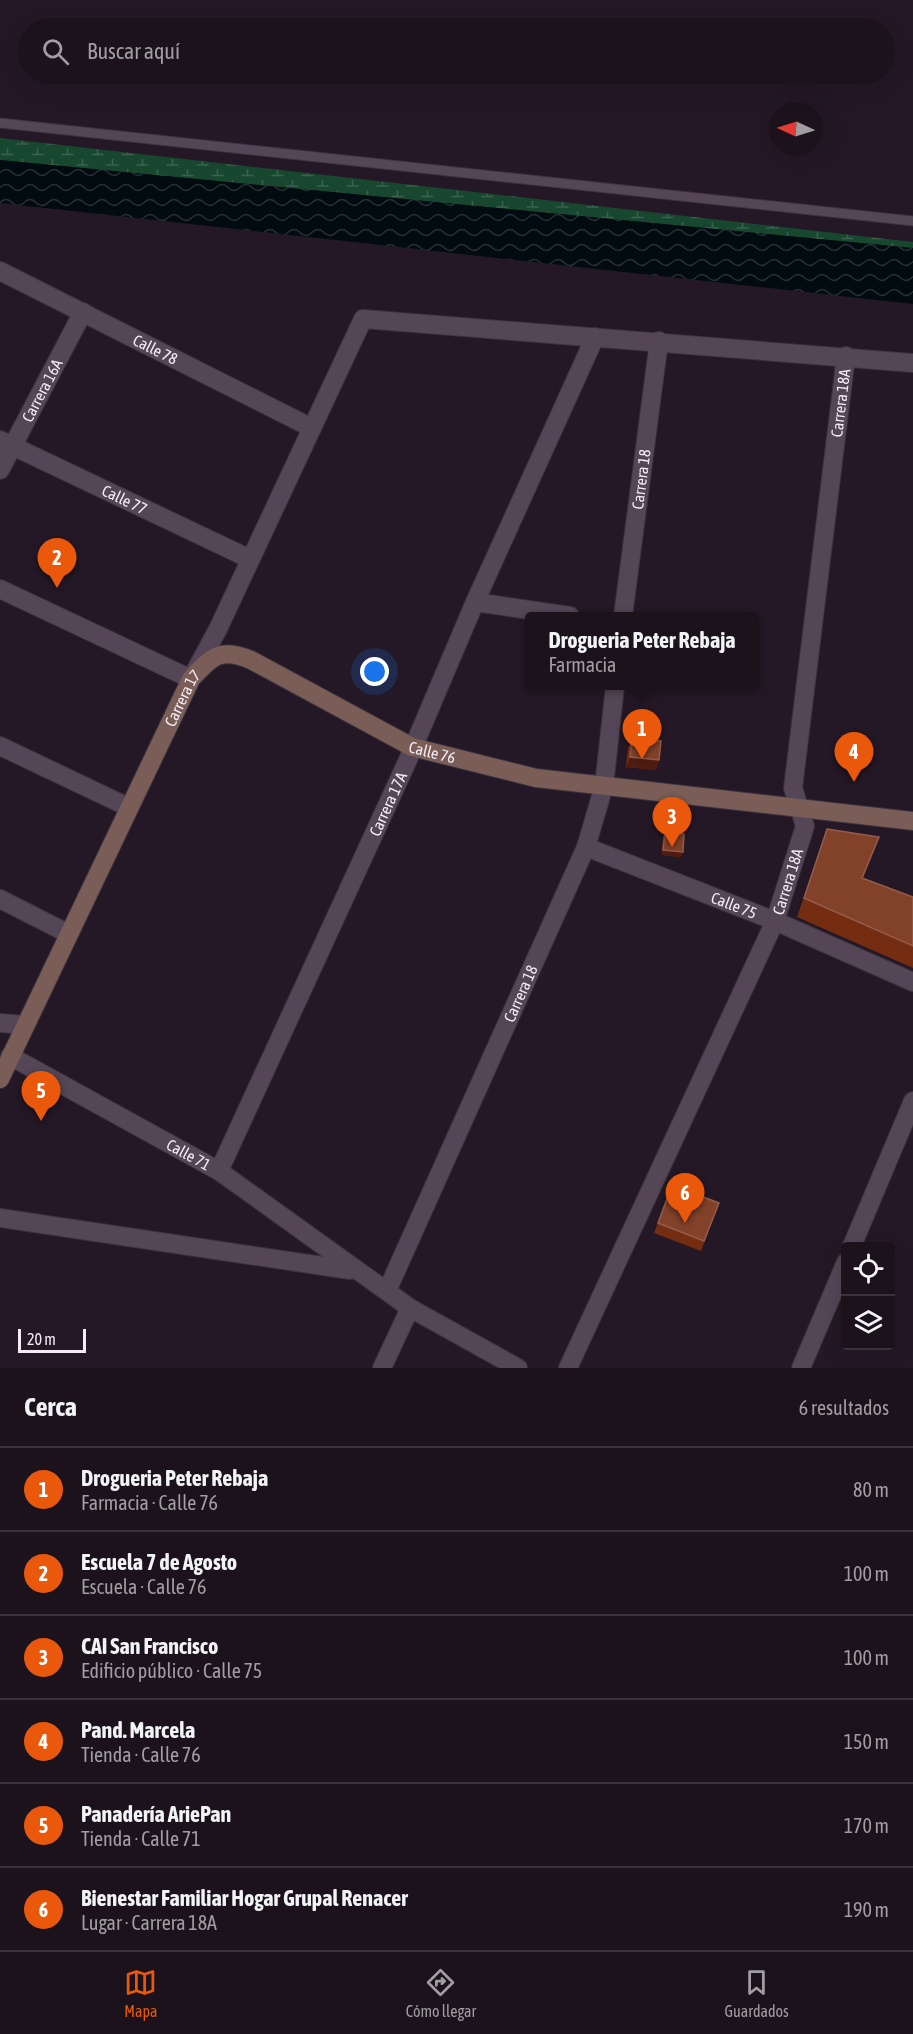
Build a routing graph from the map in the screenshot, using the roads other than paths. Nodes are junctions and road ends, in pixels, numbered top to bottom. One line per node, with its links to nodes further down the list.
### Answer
1 (0, 123): 2 (lane)
2 (913, 221)
3 (0, 271): 4 (street, Calle 78)
4 (83, 312): 9 (street, Calle 78); 10 (street, Carrera 16A)
5 (595, 337): 6 (street); 9 (street, Carrera 17); 14 (street, Carrera 17A)
6 (659, 341): 7 (street); 16 (street, Carrera 18)
7 (846, 356): 8 (street); 23 (street, Carrera 18A)
8 (913, 363)
9 (312, 428): 12 (street, Carrera 17)
10 (6, 443): 11 (street, Carrera 16A); 12 (street, Calle 77)
11 (0, 470)
12 (250, 559): 17 (street, Carrera 17)
13 (0, 589): 17 (street)
14 (475, 602): 15 (street); 20 (street, Carrera 17A)
15 (543, 612)
16 (623, 612)
17 (191, 679): 20 (main road, Calle 76); 22 (main road, Carrera 17)
18 (615, 690): 21 (street, Carrera 18)
19 (0, 746): 22 (street)
20 (412, 747): 21 (main road, Calle 76); 35 (street, Carrera 17A)
21 (604, 786): 23 (main road, Calle 76); 25 (street, Carrera 18)
22 (128, 807): 28 (main road, Carrera 17)
23 (800, 810): 24 (main road, Calle 76); 27 (street, Carrera 18A)
24 (913, 821)
25 (586, 847): 27 (street, Calle 75); 40 (street, Carrera 18)
26 (0, 899): 28 (street)
27 (775, 921): 29 (street, Calle 75); 44 (street, Carrera 18A)
28 (69, 934): 31 (main road, Carrera 17)
29 (913, 982)
30 (0, 1023): 31 (street)
31 (25, 1025): 32 (main road, Carrera 17)
32 (10, 1056): 33 (main road, Carrera 17); 35 (street, Calle 71)
33 (0, 1079)
34 (913, 1101): 37 (street)
35 (219, 1171): 38 (street, Calle 71)
36 (0, 1218): 38 (street, Calle 71)
37 (854, 1242)
38 (355, 1270): 40 (street, Calle 71)
39 (841, 1274): 45 (street)
40 (387, 1291): 41 (street, Calle 71)
41 (410, 1308): 42 (street); 43 (street, Calle 71)
42 (382, 1368)
43 (518, 1368)
44 (568, 1368)
45 (801, 1368)

